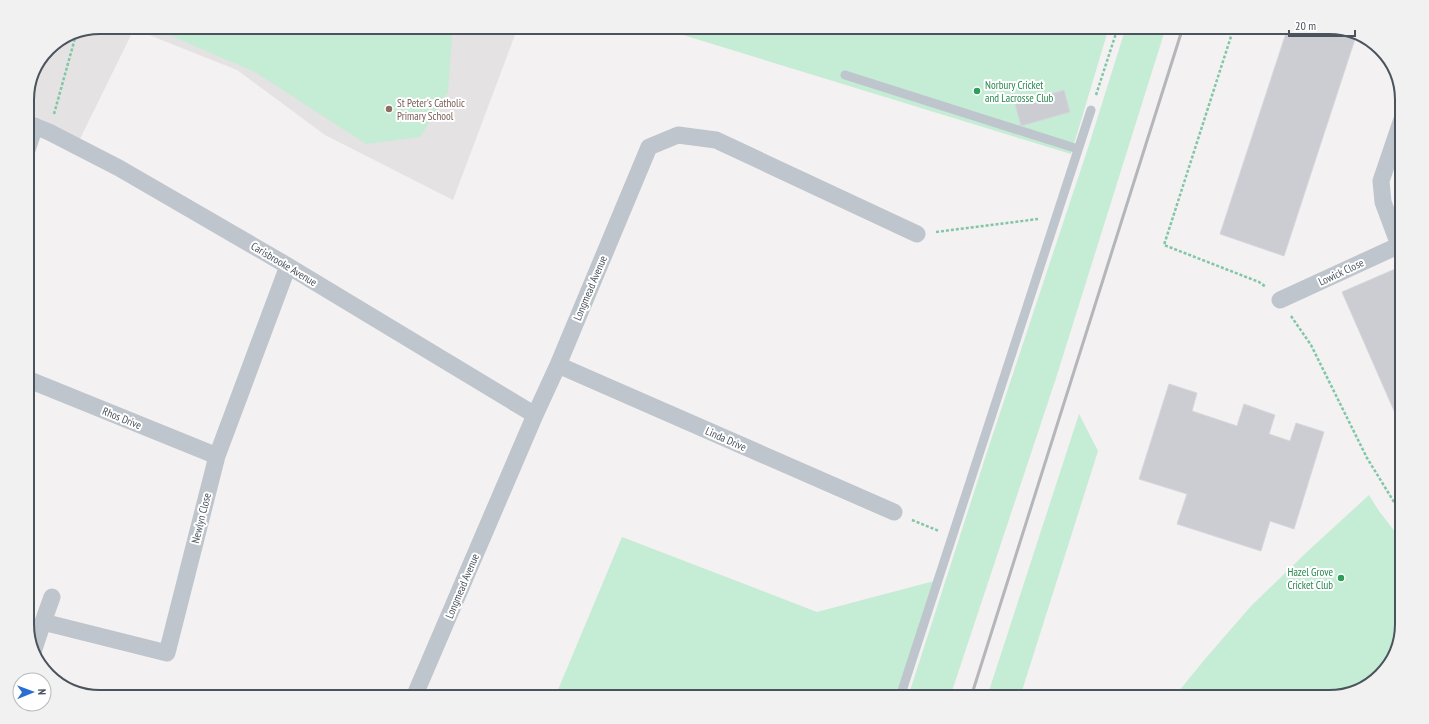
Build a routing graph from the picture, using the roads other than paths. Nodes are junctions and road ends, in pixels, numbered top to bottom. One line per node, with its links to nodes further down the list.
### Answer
1 (845, 75): 5 (lane)
2 (1091, 110): 5 (lane)
3 (37, 127): 9 (street, Carisbrooke Avenue)
4 (1395, 140): 6 (street)
5 (1078, 149): 20 (lane)
6 (1395, 232)
7 (917, 234): 11 (street, Longmead Avenue)
8 (1395, 246): 10 (street, Lowick Close)
9 (288, 266): 13 (street, Carisbrooke Avenue); 14 (street, Newlyn Close)
10 (1280, 300)
11 (558, 365): 13 (street, Longmead Avenue); 15 (street, Linda Drive)
12 (34, 382): 14 (street, Rhos Drive)
13 (535, 415): 19 (street, Longmead Avenue)
14 (217, 456): 17 (street, Newlyn Close)
15 (894, 512)
16 (52, 597): 17 (street)
17 (43, 622): 18 (street)
18 (36, 642)
19 (417, 690)
20 (902, 690)

